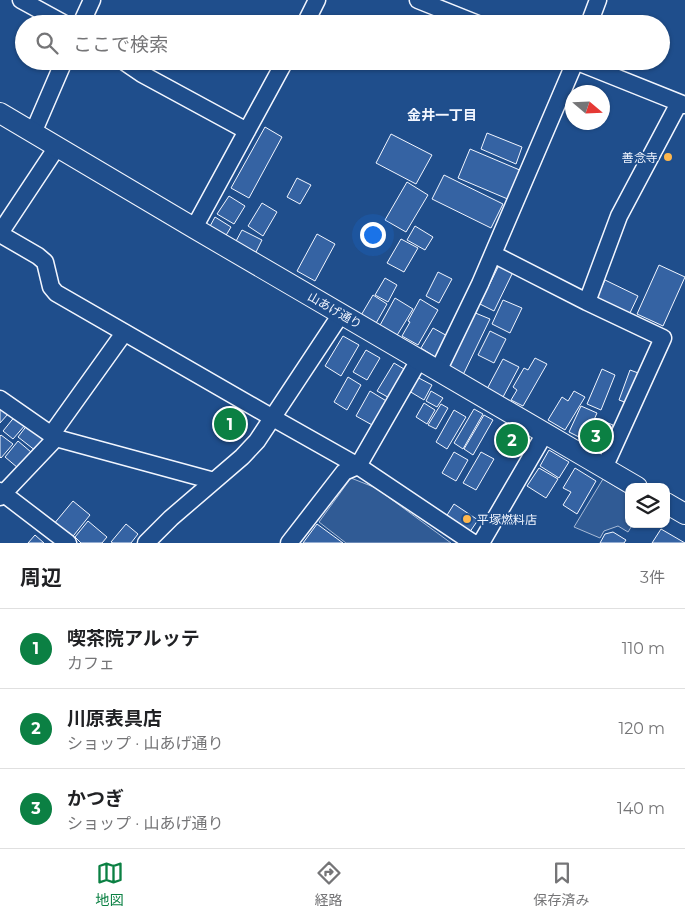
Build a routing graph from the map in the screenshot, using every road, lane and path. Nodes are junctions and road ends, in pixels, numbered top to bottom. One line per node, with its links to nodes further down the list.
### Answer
1 (21, 0): 6 (street)
2 (92, 0): 7 (street)
3 (318, 0): 8 (street)
4 (418, 0): 9 (street)
5 (598, 0): 10 (street)
6 (48, 15)
7 (85, 15)
8 (310, 15)
9 (456, 15)
10 (592, 15)
11 (60, 70): 19 (street)
12 (136, 70): 18 (street)
13 (280, 70): 18 (street)
14 (570, 70): 23 (street)
15 (597, 70): 16 (street)
16 (682, 104): 24 (street)
17 (0, 113): 19 (main road, 山あげ通り)
18 (247, 132): 21 (street)
19 (33, 133): 20 (main road, 山あげ通り)
20 (57, 147): 21 (main road, 山あげ通り); 22 (street)
21 (194, 228): 25 (main road, 山あげ通り)
22 (0, 233): 26 (street)
23 (493, 254): 24 (street); 28 (street)
24 (588, 302): 34 (street)
25 (341, 314): 27 (main road, 山あげ通り); 30 (street)
26 (124, 333): 30 (street); 32 (street)
27 (419, 360): 28 (main road, 山あげ通り); 33 (street)
28 (438, 371): 31 (main road, 山あげ通り)
29 (0, 399): 32 (street)
30 (273, 418): 33 (street); 35 (street)
31 (545, 433): 34 (main road, 山あげ通り); 44 (street)
32 (53, 437): 35 (street); 37 (street)
33 (358, 466): 42 (street); 43 (street)
34 (604, 468): 36 (main road, 山あげ通り)
35 (214, 481): 41 (street)
36 (631, 483)
37 (1, 494): 40 (street)
38 (670, 505): 39 (main road)
39 (685, 514)
40 (68, 543)
41 (146, 543)
42 (288, 543)
43 (473, 543)
44 (481, 543)

